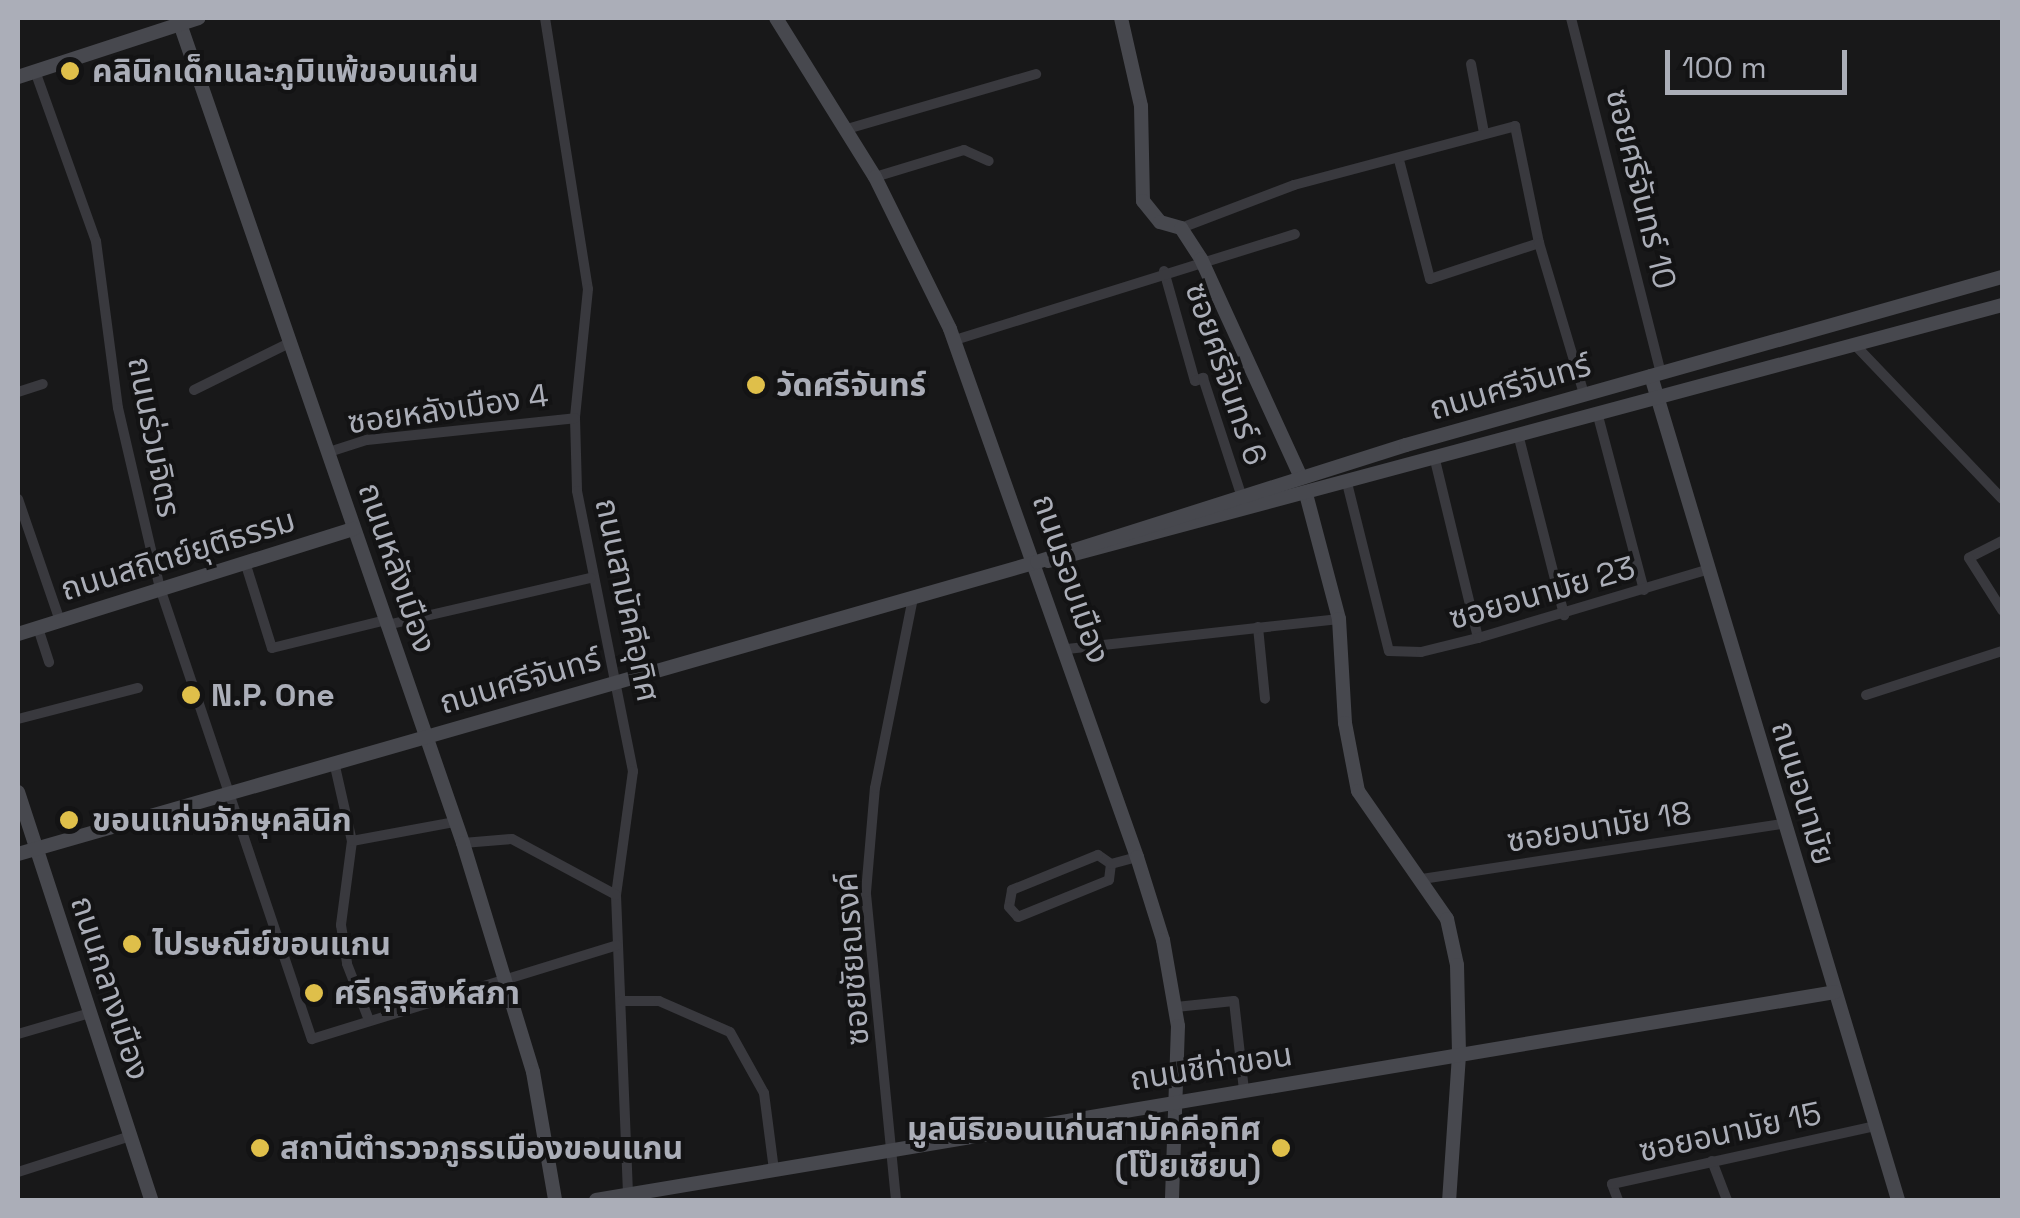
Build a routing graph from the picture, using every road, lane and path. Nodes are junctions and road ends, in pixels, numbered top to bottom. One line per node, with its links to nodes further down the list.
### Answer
1 (199, 18): 6 (street)
2 (545, 18): 34 (street, ถนนสามัคคีอุทิศ)
3 (776, 18): 11 (street, ถนนรอบเมือง)
4 (1121, 18): 16 (street)
5 (1572, 18): 27 (street, ซอยศรีจันทร์ 10)
6 (179, 21): 8 (street); 25 (street, ถนนหลังเมือง)
7 (1471, 64): 12 (street)
8 (35, 71): 10 (street); 54 (street, ถนนร่วมจิตร)
9 (1036, 74): 11 (street)
10 (18, 77)
11 (847, 129): 15 (street, ถนนรอบเมือง)
12 (1484, 133): 13 (street); 18 (street)
13 (1399, 160): 16 (street); 18 (street)
14 (989, 161): 15 (street)
15 (876, 177): 24 (street, ถนนรอบเมือง)
16 (1181, 228): 19 (street)
17 (1295, 234): 19 (street)
18 (1539, 242): 31 (street)
19 (1201, 259): 20 (street); 40 (street)
20 (1164, 271): 24 (street); 44 (street, ซอยศรีจันทร์ 6)
21 (2002, 277): 22 (street, ถนนศรีจันทร์)
22 (1980, 284): 23 (street); 27 (street, ถนนศรีจันทร์)
23 (1995, 308): 26 (street, ถนนศรีจันทร์)
24 (955, 340): 51 (street, ถนนรอบเมือง)
25 (291, 342): 30 (street); 37 (street, ถนนหลังเมือง)
26 (1856, 346): 32 (street, ถนนศรีจันทร์); 43 (street)
27 (1656, 374): 31 (street, ถนนศรีจันทร์); 32 (street, ถนนอนามัย)
28 (43, 384): 29 (street)
29 (19, 388)
30 (194, 390)
31 (1584, 394): 36 (street, ถนนศรีจันทร์)
32 (1658, 400): 33 (street, ถนนศรีจันทร์); 52 (street, ถนนอนามัย)
33 (1598, 416): 35 (street, ถนนศรีจันทร์); 55 (street)
34 (575, 418): 37 (street, ซอยหลังเมือง 4); 53 (street, ถนนสามัคคีอุทิศ)
35 (1518, 438): 38 (street, ถนนศรีจันทร์); 58 (street)
36 (1406, 445): 39 (street); 40 (street, ถนนศรีจันทร์)
37 (329, 452): 48 (street, ถนนหลังเมือง)
38 (1435, 460): 39 (street, ถนนศรีจันทร์); 65 (street)
39 (1412, 466): 42 (street, ถนนศรีจันทร์)
40 (1300, 477): 44 (street, ถนนศรีจันทร์)
41 (2002, 481): 43 (street)
42 (1347, 483): 45 (street, ถนนศรีจันทร์); 65 (street, ซอยอนามัย 23)
43 (1990, 486): 47 (street)
44 (1241, 494): 51 (street, ถนนศรีจันทร์)
45 (1306, 494): 51 (street, ถนนศรีจันทร์); 59 (street)
46 (18, 499): 60 (street)
47 (2002, 500)
48 (354, 529): 50 (street, ถนนสถิตย์ยุติธรรม); 61 (street, ถนนหลังเมือง)
49 (2002, 540): 57 (street)
50 (245, 562): 54 (street, ถนนสถิตย์ยุติธรรม); 61 (street)
51 (1037, 562): 56 (street, ถนนศรีจันทร์); 66 (street, ถนนรอบเมือง)
52 (1706, 570): 55 (street, ซอยอนามัย 23); 79 (street, ถนนอนามัย)
53 (591, 578): 61 (street); 69 (street, ถนนสามัคคีอุทิศ)
54 (160, 588): 60 (street, ถนนสถิตย์ยุติธรรม); 77 (street, ถนนร่วมจิตร)
55 (1644, 590): 58 (street, ซอยอนามัย 23)
56 (913, 597): 69 (street, ถนนศรีจันทร์); 101 (street, ซอยชัยณรงค์)
57 (2002, 610)
58 (1564, 615): 65 (street, ซอยอนามัย 23)
59 (1339, 618): 62 (street); 86 (street)
60 (60, 621): 63 (street, ถนนสถิตย์ยุติธรรม)
61 (386, 623): 74 (street, ถนนหลังเมือง)
62 (1258, 627): 66 (street); 72 (street)
63 (38, 628): 64 (street, ถนนสถิตย์ยุติธรรม); 68 (street)
64 (18, 634)
65 (1478, 638)
66 (1067, 649): 84 (street, ถนนรอบเมือง)
67 (2002, 651): 71 (street)
68 (49, 662)
69 (616, 682): 74 (street, ถนนศรีจันทร์); 87 (street, ถนนสามัคคีอุทิศ)
70 (138, 688): 73 (street)
71 (1866, 695)
72 (1264, 699)
73 (18, 719)
74 (424, 736): 75 (street, ถนนศรีจันทร์); 78 (street, ถนนหลังเมือง)
75 (334, 762): 77 (street, ถนนศรีจันทร์); 80 (street)
76 (18, 792): 82 (street, ถนนกลางเมือง)
77 (230, 792): 82 (street, ถนนศรีจันทร์); 94 (street, ถนนร่วมจิตร)
78 (455, 822): 80 (street); 81 (street, ถนนหลังเมือง)
79 (1783, 824): 86 (street, ซอยอนามัย 18); 90 (street, ถนนอนามัย)
80 (352, 841): 94 (street)
81 (463, 844): 87 (street); 89 (street, ถนนหลังเมือง)
82 (35, 849): 83 (street, ถนนศรีจันทร์); 93 (street, ถนนกลางเมือง)
83 (18, 854)
84 (1137, 856): 85 (street); 92 (street, ถนนรอบเมือง)
85 (1112, 864): 85 (street)
86 (1422, 879): 96 (street)
87 (616, 895): 88 (street, ถนนสามัคคีอุทิศ)
88 (617, 945): 89 (street); 91 (street, ถนนสามัคคีอุทิศ)
89 (505, 979): 94 (street); 108 (street, ถนนหลังเมือง)
90 (1835, 992): 96 (street, ถนนชีท่าขอน); 99 (street, ถนนอนามัย)
91 (622, 1001): 103 (street); 106 (street, ถนนสามัคคีอุทิศ)
92 (1176, 1007): 97 (street); 98 (street, ถนนรอบเมือง)
93 (90, 1013): 95 (street); 100 (street, ถนนกลางเมือง)
94 (369, 1020)
95 (18, 1034)
96 (1460, 1055): 97 (street, ถนนชีท่าขอน); 112 (street)
97 (1244, 1090): 98 (street, ถนนชีท่าขอน)
98 (1180, 1100): 101 (street, ถนนชีท่าขอน); 111 (street, ถนนรอบเมือง)
99 (1875, 1126): 102 (street, ซอยอนามัย 15); 115 (street, ถนนอนามัย)
100 (130, 1136): 104 (street); 107 (street, ถนนกลางเมือง)
101 (891, 1149): 103 (street, ถนนชีท่าขอน); 110 (street, ซอยชัยณรงค์)
102 (1712, 1162): 113 (street, ซอยอนามัย 15); 114 (street)
103 (774, 1170): 105 (street, ถนนชีท่าขอน)
104 (18, 1172)
105 (675, 1194): 106 (street, ถนนชีท่าขอน)
106 (628, 1196): 109 (street, ถนนชีท่าขอน)
107 (151, 1200)
108 (555, 1200)
109 (596, 1200)
110 (896, 1200)
111 (1172, 1200)
112 (1449, 1200)
113 (1618, 1200)
114 (1727, 1200)
115 (1898, 1200)

